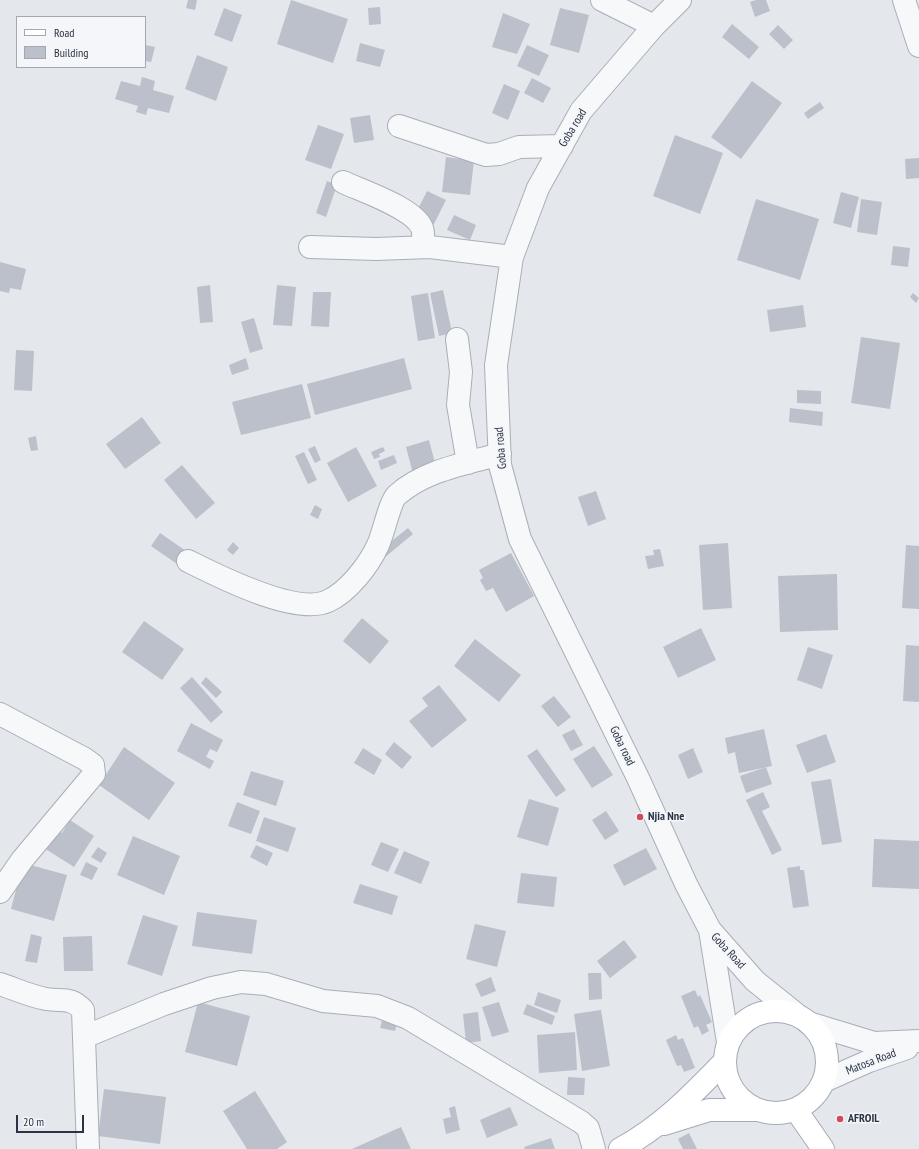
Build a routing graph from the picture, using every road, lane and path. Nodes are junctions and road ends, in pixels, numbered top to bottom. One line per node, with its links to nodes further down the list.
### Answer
1 (602, 0): 4 (street)
2 (680, 0): 4 (street, Goba road)
3 (904, 0): 5 (street)
4 (654, 26): 7 (street, Goba road)
5 (919, 46)
6 (399, 126): 7 (street)
7 (562, 146): 11 (street, Goba road)
8 (343, 182): 10 (street)
9 (310, 247): 10 (street)
10 (423, 247): 11 (street)
11 (512, 257): 13 (street, Goba road)
12 (457, 339): 14 (street)
13 (500, 454): 14 (street); 18 (street, Goba road)
14 (468, 463): 15 (street)
15 (188, 561)
16 (0, 714): 17 (street)
17 (0, 892)
18 (710, 930): 20 (street, Goba Road); 23 (street, Goba Road)
19 (0, 984): 21 (street)
20 (804, 1019): 22 (street, Matosa Road); 23 (main road); 24 (main road)
21 (84, 1037): 28 (street); 29 (street)
22 (919, 1043): 24 (street, Matosa Road)
23 (726, 1052): 25 (main road); 27 (main road)
24 (824, 1081): 26 (main road)
25 (756, 1110): 26 (main road); 27 (main road)
26 (796, 1110): 31 (main road)
27 (657, 1126): 30 (main road)
28 (88, 1149)
29 (594, 1149)
30 (620, 1149)
31 (823, 1149)

